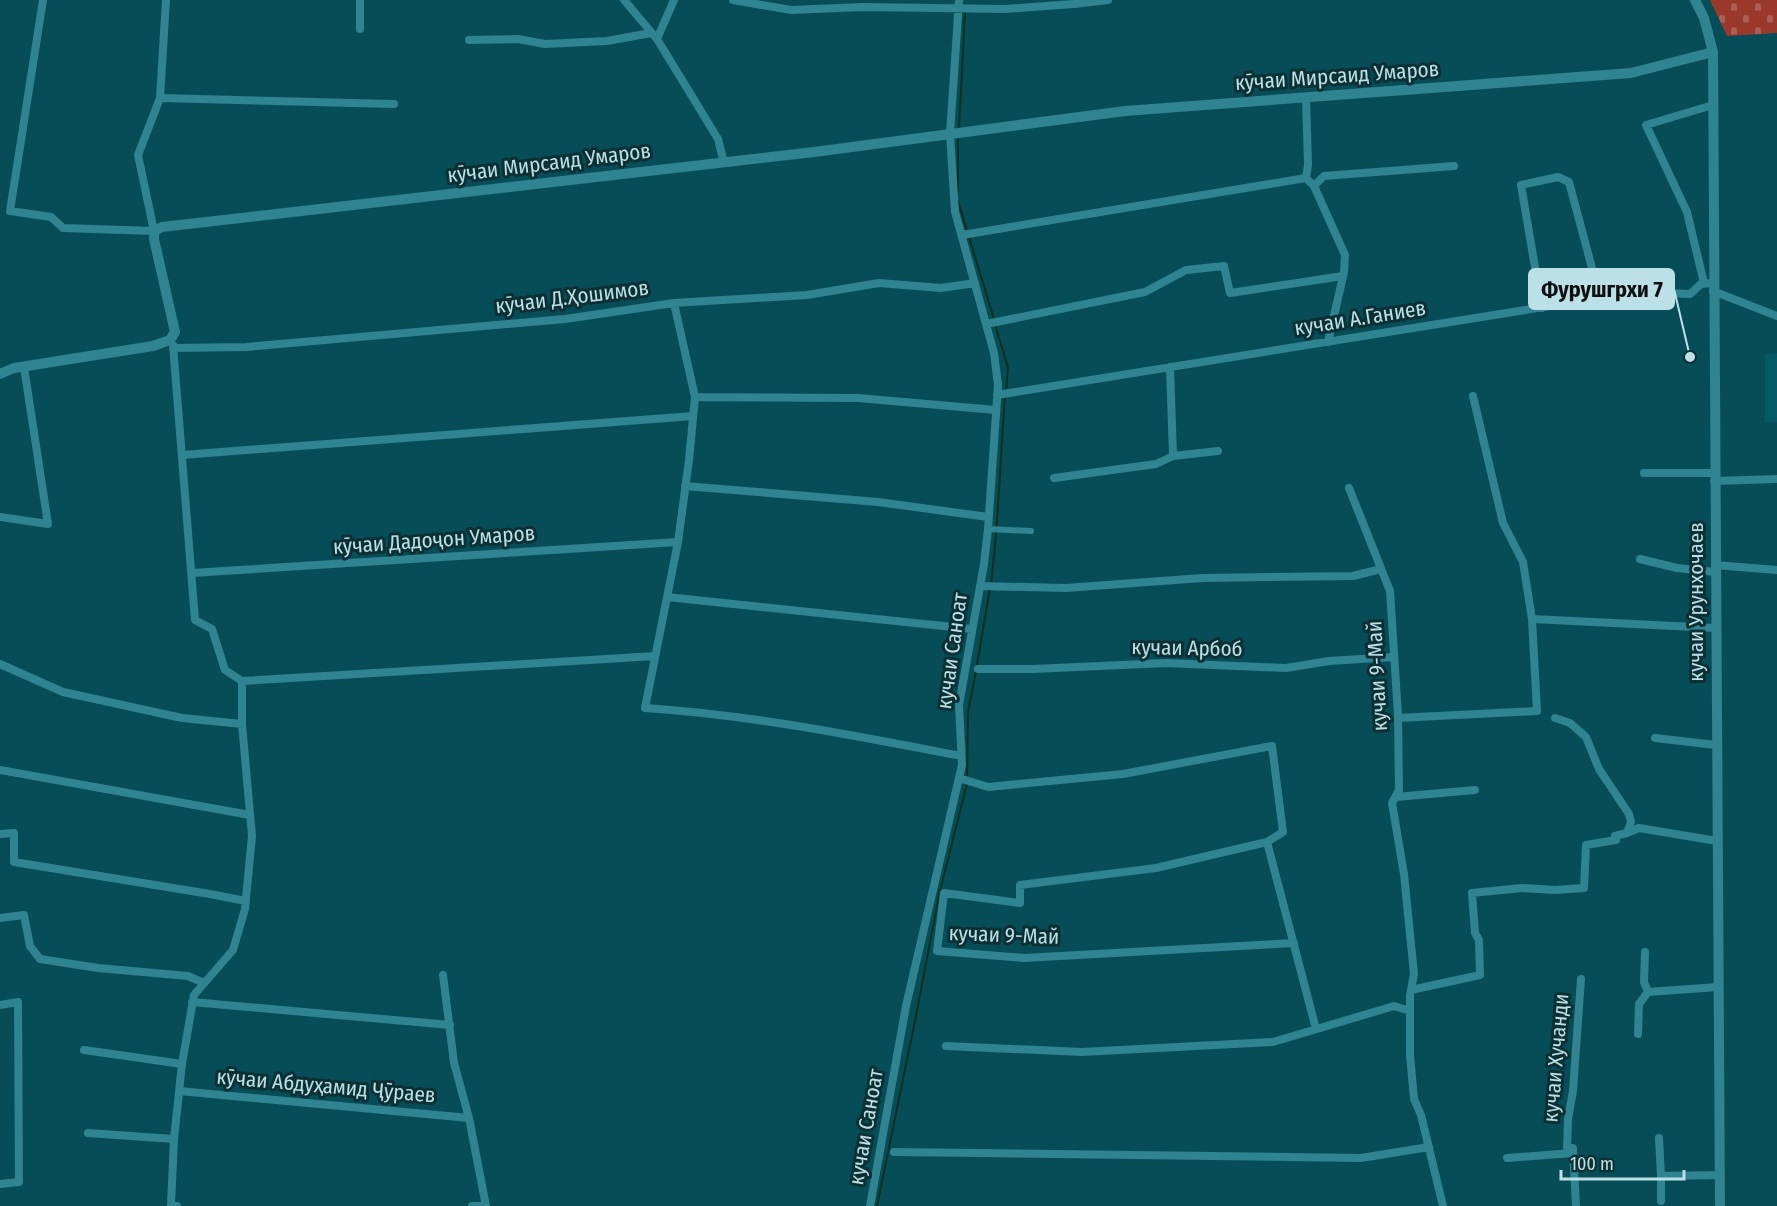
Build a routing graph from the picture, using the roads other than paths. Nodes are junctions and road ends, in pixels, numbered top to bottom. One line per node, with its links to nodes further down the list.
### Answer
1 (43, 0): 23 (street)
2 (166, 0): 14 (street)
3 (360, 0): 10 (street)
4 (624, 0): 11 (street)
5 (674, 0): 11 (street)
6 (733, 0): 9 (street)
7 (1108, 0): 9 (street)
8 (1695, 0): 13 (street, кучаи Урунхочаев)
9 (962, 7): 18 (street, кучаи Саноат)
10 (360, 29)
11 (654, 36): 12 (street); 19 (street)
12 (468, 40)
13 (1713, 52): 15 (street, кӯчаи Мирсаид Умаров); 17 (street, кучаи Урунхочаев)
14 (160, 98): 16 (street); 23 (street)
15 (1305, 98): 18 (street, кӯчаи Мирсаид Умаров); 21 (street)
16 (394, 104)
17 (1713, 105): 27 (street, кучаи Урунхочаев); 27 (street)
18 (956, 133): 19 (street, кӯчаи Мирсаид Умаров); 24 (street, кучаи Саноат)
19 (724, 163): 23 (street, кӯчаи Мирсаид Умаров)
20 (1454, 166): 22 (street)
21 (1306, 178): 22 (street); 24 (street)
22 (1314, 186): 25 (street)
23 (154, 231): 34 (street)
24 (966, 235): 26 (street, кучаи Саноат)
25 (1343, 276): 32 (street); 33 (street)
26 (975, 283): 29 (street, кӯчаи Д.Ҳошимов); 32 (street, кучаи Саноат)
27 (1710, 286): 28 (street, кучаи А.Ганиев); 31 (street); 47 (street, кучаи Урунхочаев)
28 (1600, 298): 30 (street, кучаи А.Ганиев); 30 (street)
29 (674, 303): 34 (street, кӯчаи Д.Ҳошимов); 40 (street)
30 (1542, 308): 33 (street, кучаи А.Ганиев)
31 (1777, 316)
32 (992, 323): 38 (street, кучаи Саноат)
33 (1328, 342): 36 (street, кучаи А.Ганиев)
34 (172, 344): 35 (street); 44 (street)
35 (24, 367): 37 (street); 52 (street)
36 (1170, 367): 38 (street, кучаи А.Ганиев); 45 (street)
37 (0, 374)
38 (1003, 394): 41 (street, кучаи Саноат)
39 (1473, 396): 64 (street)
40 (695, 397): 41 (street); 42 (street)
41 (996, 410): 53 (street, кучаи Саноат)
42 (693, 416): 44 (street); 50 (street)
43 (1218, 451): 45 (street)
44 (182, 455): 61 (street)
45 (1173, 456): 48 (street)
46 (1644, 473): 47 (street)
47 (1714, 477): 49 (street); 59 (street, кучаи Урунхочаев)
48 (1054, 478)
49 (1777, 479)
50 (685, 486): 53 (street); 56 (street)
51 (1349, 488): 58 (street, кучаи 9-Май)
52 (0, 517)
53 (988, 517): 54 (street, кучаи Саноат)
54 (994, 529): 55 (street); 62 (street, кучаи Саноат)
55 (1031, 531)
56 (678, 542): 61 (street, кӯчаи Дадоҷон Умаров); 63 (street)
57 (1640, 559): 59 (street)
58 (1381, 568): 62 (street); 68 (street, кучаи 9-Май)
59 (1715, 569): 60 (street); 65 (street, кучаи Урунхочаев)
60 (1777, 570)
61 (192, 573): 71 (street)
62 (987, 586): 66 (street, кучаи Саноат)
63 (667, 597): 66 (street); 67 (street)
64 (1532, 619): 65 (street); 72 (street)
65 (1715, 628): 76 (street, кучаи Урунхочаев)
66 (972, 629): 77 (street, кучаи Саноат)
67 (655, 656): 71 (street); 77 (street)
68 (1395, 657): 70 (street, кучаи Арбоб); 72 (street, кучаи 9-Май)
69 (0, 664): 74 (street)
70 (978, 669)
71 (243, 681): 74 (street)
72 (1398, 718): 81 (street, кучаи 9-Май)
73 (1555, 718): 83 (street)
74 (242, 724): 82 (street)
75 (1655, 738): 76 (street)
76 (1716, 745): 85 (street, кучаи Урунхочаев)
77 (962, 756): 79 (street, кучаи Саноат)
78 (0, 770): 82 (street)
79 (964, 780): 86 (street); 122 (street, кучаи Саноат)
80 (1475, 790): 81 (street)
81 (1396, 797): 95 (street, кучаи 9-Май)
82 (250, 815): 87 (street)
83 (1627, 833): 85 (street); 95 (street)
84 (0, 834): 87 (street)
85 (1717, 841): 94 (street, кучаи Урунхочаев)
86 (1267, 842): 89 (street); 89 (street, кучаи 9-Май)
87 (246, 902): 93 (street)
88 (0, 918): 93 (street)
89 (1294, 943): 101 (street)
90 (1645, 952): 96 (street)
91 (443, 975): 100 (street)
92 (1581, 979): 113 (street, кучаи Хучанди)
93 (204, 983): 97 (street)
94 (1718, 987): 96 (street); 115 (street, кучаи Урунхочаев)
95 (1411, 990): 99 (street, кучаи 9-Май)
96 (1648, 992): 102 (street)
97 (192, 1002): 100 (street); 105 (street)
98 (0, 1005): 117 (street)
99 (1410, 1011): 101 (street); 111 (street, кучаи 9-Май)
100 (450, 1025): 107 (street)
101 (1316, 1029): 103 (street)
102 (1638, 1034)
103 (946, 1046)
104 (84, 1050): 105 (street)
105 (182, 1064): 106 (street)
106 (179, 1090): 107 (street, кӯчаи Абдуҳамид Ҷӯраев); 110 (street)
107 (469, 1118): 121 (street)
108 (88, 1133): 110 (street)
109 (1659, 1138): 116 (street)
110 (174, 1139): 119 (street)
111 (1429, 1147): 112 (street); 123 (street, кучаи 9-Май)
112 (894, 1152)
113 (1573, 1153): 114 (street); 124 (street, кучаи Хучанди)
114 (1507, 1158)
115 (1720, 1175): 116 (street); 125 (street, кучаи Урунхочаев)
116 (1661, 1176): 118 (street)
117 (0, 1184)
118 (1661, 1201)
119 (177, 1206)
120 (472, 1206): 121 (street)
121 (486, 1206)
122 (870, 1206)
123 (1443, 1206)
124 (1576, 1206)
125 (1720, 1206)

